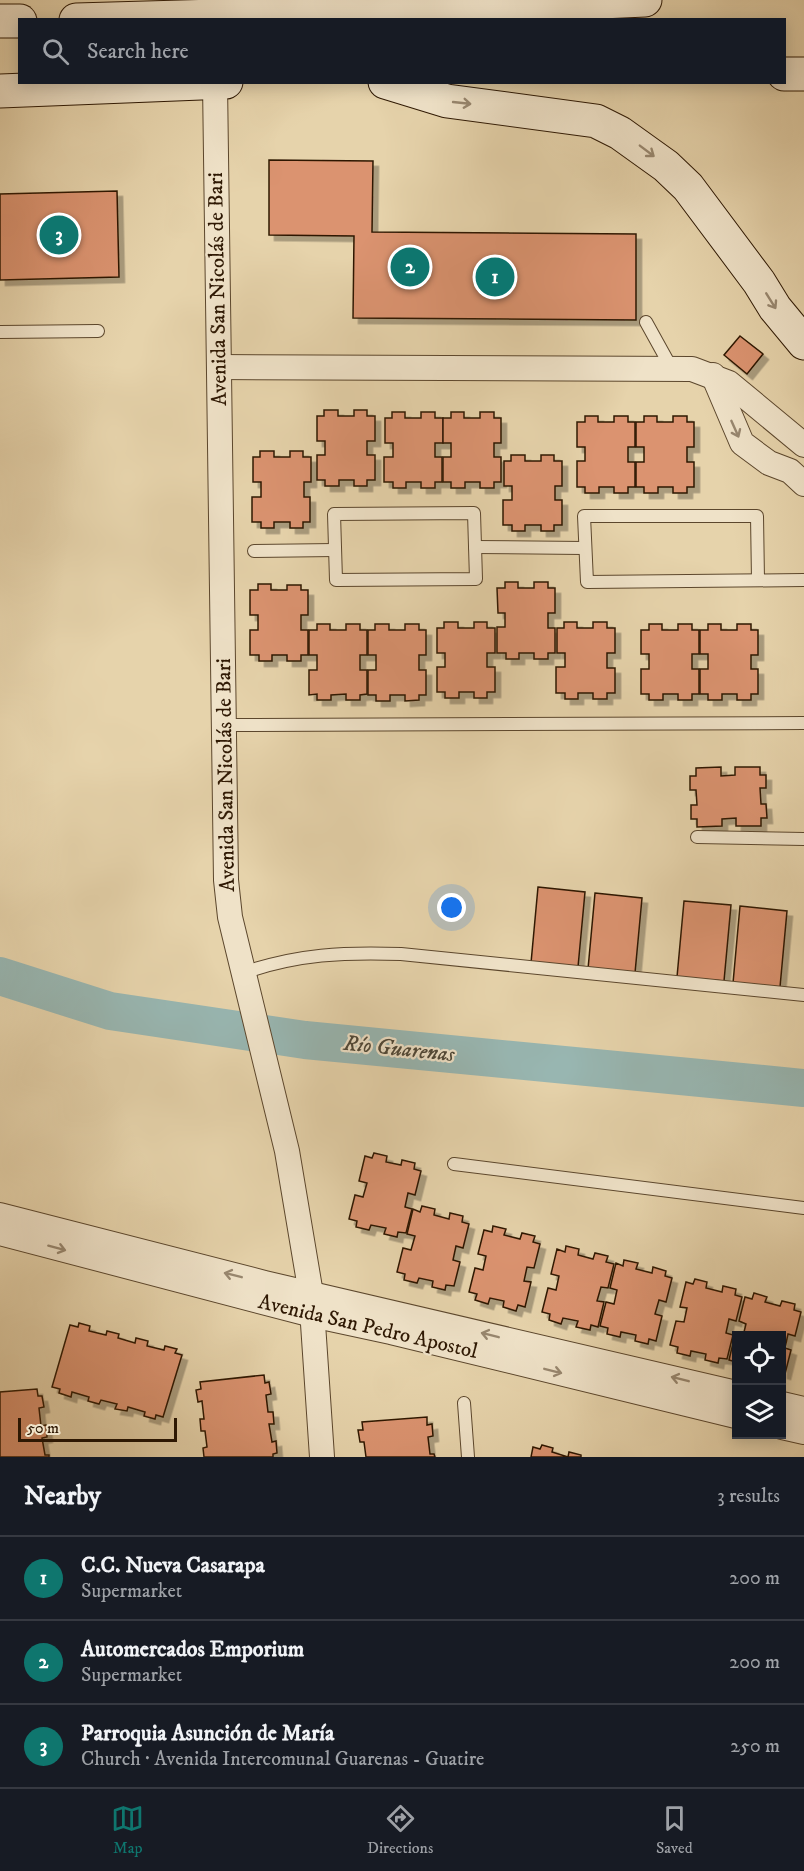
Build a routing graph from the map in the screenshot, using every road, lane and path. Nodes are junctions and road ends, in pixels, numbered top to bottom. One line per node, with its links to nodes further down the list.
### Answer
1 (645, 0): 2 (main road)
2 (438, 5): 3 (main road)
3 (124, 18)
4 (0, 21): 5 (main road)
5 (18, 21)
6 (786, 74): 7 (main road)
7 (804, 74)
8 (187, 84): 11 (main road)
9 (214, 84): 16 (street, Avenida San Nicolás de Bari)
10 (392, 84): 15 (main road, one-way to 15)
11 (0, 91)
12 (646, 322): 17 (lane)
13 (98, 331): 14 (lane)
14 (0, 332)
15 (804, 343)
16 (219, 368): 17 (street); 28 (street, Avenida San Nicolás de Bari)
17 (672, 369): 18 (street)
18 (713, 375): 19 (street); 20 (street, one-way to 20)
19 (804, 445)
20 (804, 484)
21 (475, 547): 22 (lane); 23 (lane); 23 (lane)
22 (584, 548): 25 (lane); 25 (lane)
23 (335, 550): 24 (lane)
24 (254, 551)
25 (758, 580): 26 (lane)
26 (804, 580)
27 (804, 723): 28 (lane)
28 (224, 725): 31 (street, Avenida San Nicolás de Bari)
29 (697, 837): 30 (lane)
30 (804, 839)
31 (241, 963): 32 (lane); 37 (street, Avenida San Nicolás de Bari)
32 (804, 996)
33 (454, 1164): 34 (lane)
34 (804, 1208)
35 (0, 1215): 37 (street, Avenida San Pedro Apostol, one-way to 35)
36 (0, 1233): 37 (street, Avenida San Pedro Apostol, one-way to 37)
37 (311, 1304): 38 (street, Avenida San Pedro Apostol, one-way to 37); 42 (street, Avenida San Pedro Apostol, one-way to 42); 45 (street, Avenida San Nicolás de Bari)
38 (732, 1392)
39 (464, 1403): 46 (lane)
40 (786, 1405): 41 (street)
41 (804, 1409)
42 (732, 1415)
43 (786, 1428): 44 (street)
44 (804, 1432)
45 (322, 1457)
46 (468, 1457)

